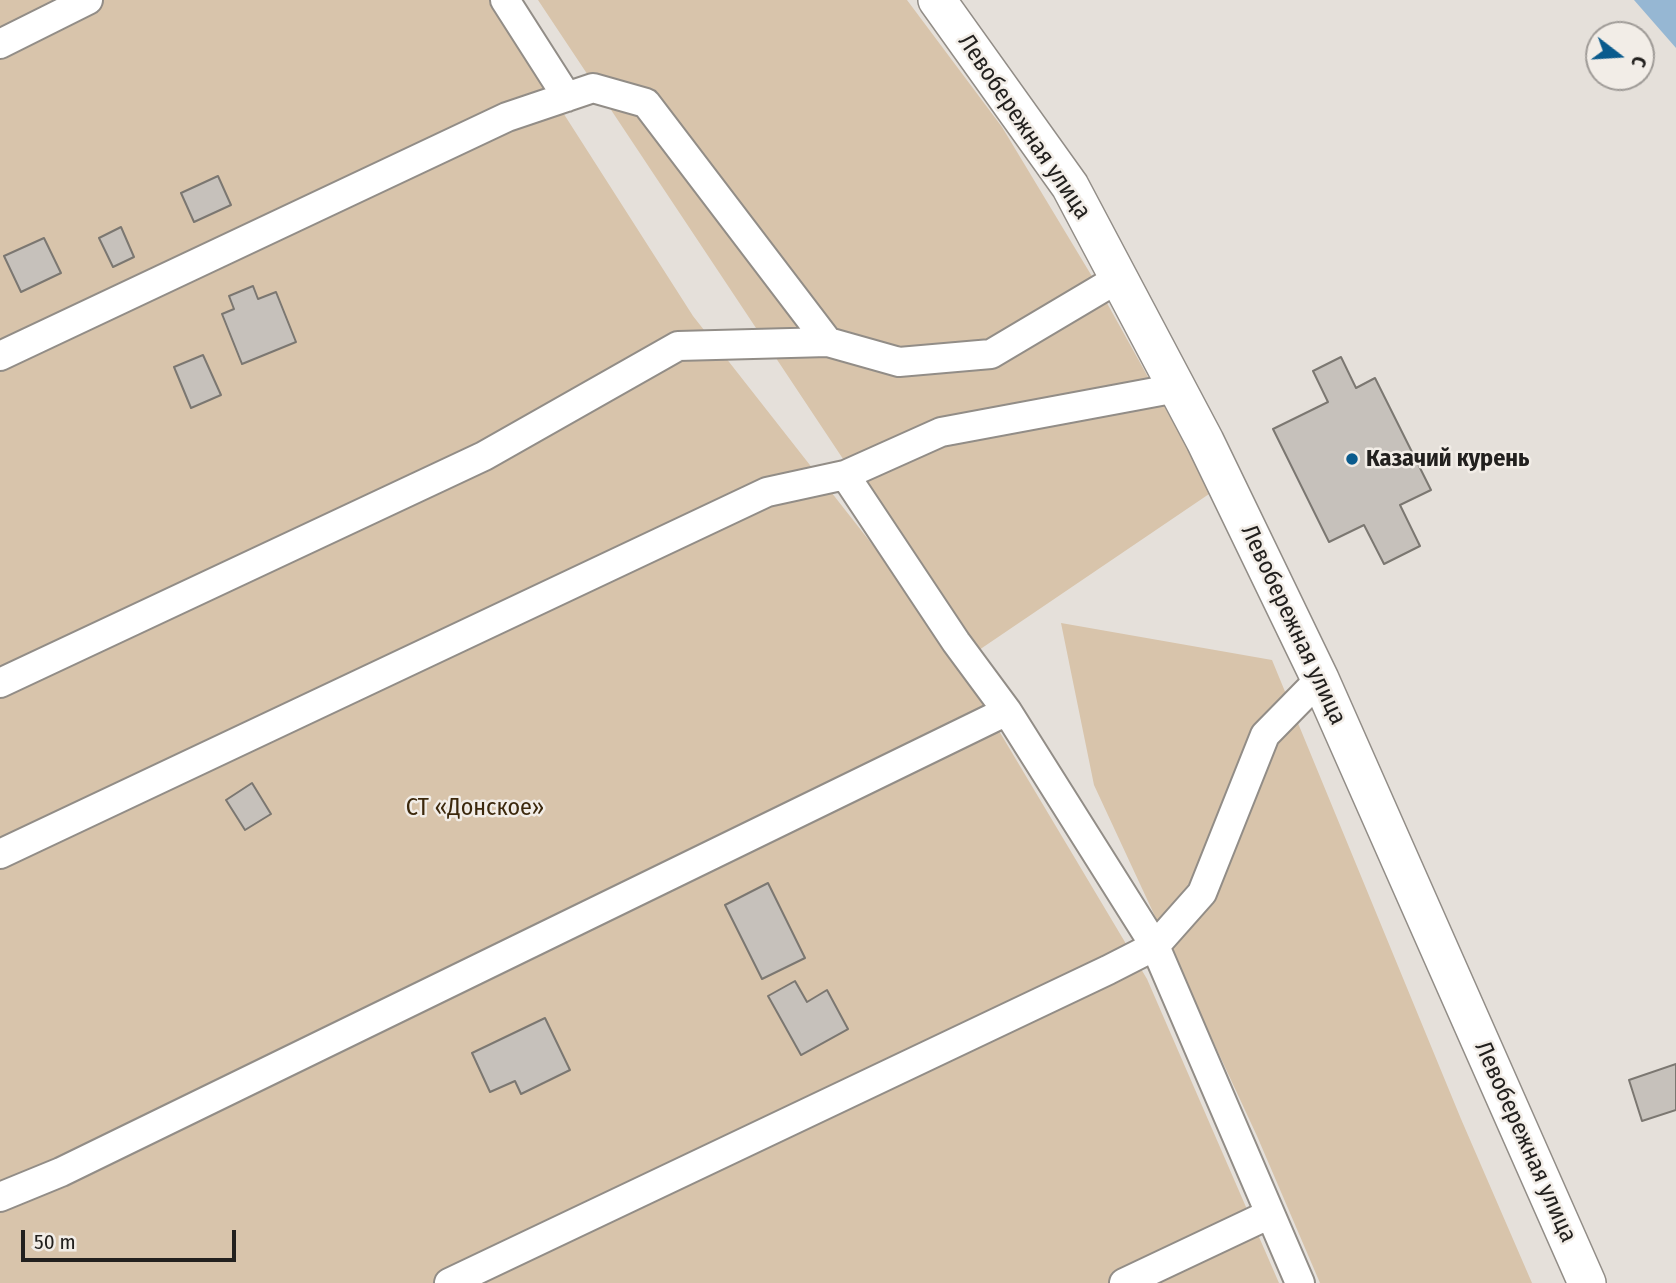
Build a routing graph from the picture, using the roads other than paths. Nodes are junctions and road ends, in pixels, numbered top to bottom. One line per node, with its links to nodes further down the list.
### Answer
1 (88, 0): 4 (lane)
2 (505, 0): 5 (lane)
3 (937, 0): 6 (main road, Левобережная улица)
4 (0, 44)
5 (567, 97): 7 (lane); 8 (lane)
6 (1119, 278): 7 (lane); 9 (main road, Левобережная улица)
7 (828, 342): 12 (lane)
8 (0, 356)
9 (1177, 388): 10 (lane); 11 (main road, Левобережная улица)
10 (845, 475): 13 (lane); 14 (lane)
11 (1320, 679): 15 (lane); 21 (main road, Левобережная улица)
12 (0, 683)
13 (1007, 711): 15 (lane); 16 (lane)
14 (0, 855)
15 (1155, 946): 17 (lane); 18 (lane)
16 (0, 1197)
17 (1270, 1214): 19 (lane); 20 (lane)
18 (449, 1283)
19 (1124, 1283)
20 (1300, 1283)
21 (1587, 1283)

